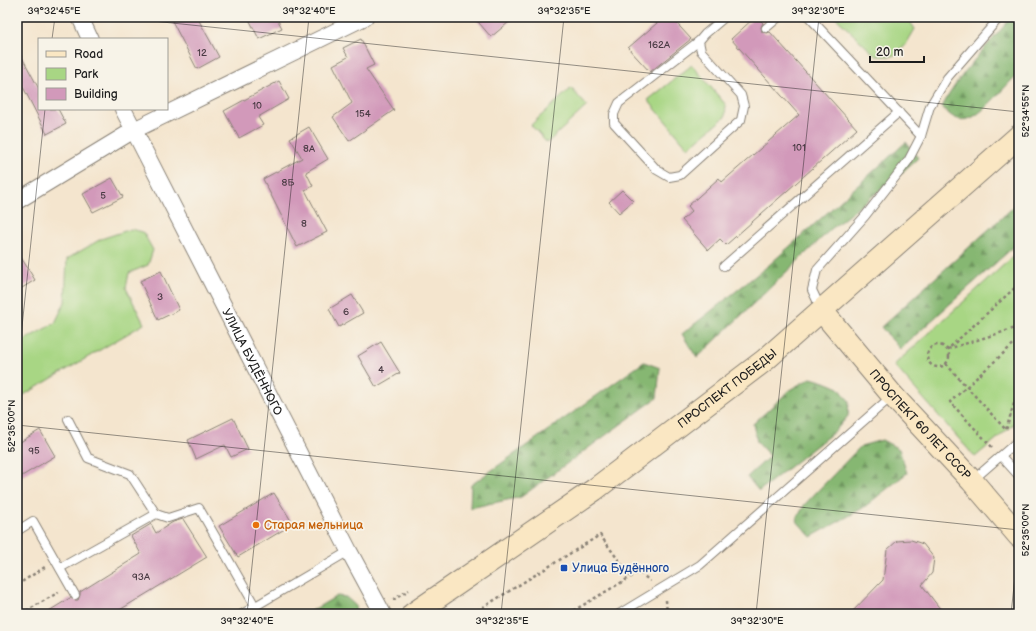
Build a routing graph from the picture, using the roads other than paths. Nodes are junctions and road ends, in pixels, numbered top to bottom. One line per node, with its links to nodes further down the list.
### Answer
1 (80, 17): 8 (street)
2 (365, 17): 12 (street)
3 (725, 17): 9 (lane)
4 (779, 17): 7 (lane)
5 (809, 17): 11 (lane)
6 (1000, 17): 13 (lane)
7 (766, 28)
8 (90, 38)
9 (699, 42): 9 (lane)
10 (124, 110): 12 (street, УЛИЦА БУДЁННОГО)
11 (899, 112): 13 (lane); 16 (lane)
12 (134, 130): 15 (street); 27 (street, УЛИЦА БУДЁННОГО)
13 (921, 136): 17 (lane)
14 (1019, 136): 17 (main road, ПРОСПЕКТ ПОБЕДЫ)
15 (17, 201)
16 (724, 266)
17 (822, 311): 18 (main road, ПРОСПЕКТ 60 ЛЕТ СССР); 33 (main road, ПРОСПЕКТ ПОБЕДЫ)
18 (893, 396): 23 (main road, ПРОСПЕКТ 60 ЛЕТ СССР); 34 (lane)
19 (68, 419): 24 (lane)
20 (1019, 440): 21 (lane)
21 (1001, 456): 22 (lane); 23 (lane)
22 (1019, 476)
23 (972, 481): 26 (main road, ПРОСПЕКТ 60 ЛЕТ СССР)
24 (156, 514): 28 (lane); 30 (lane)
25 (17, 531): 28 (lane)
26 (1019, 536)
27 (349, 551): 30 (lane); 32 (street, УЛИЦА БУДЁННОГО)
28 (60, 568): 29 (lane)
29 (75, 595)
30 (255, 606): 31 (lane)
31 (242, 614)
32 (383, 614)
33 (413, 614)
34 (619, 614)

